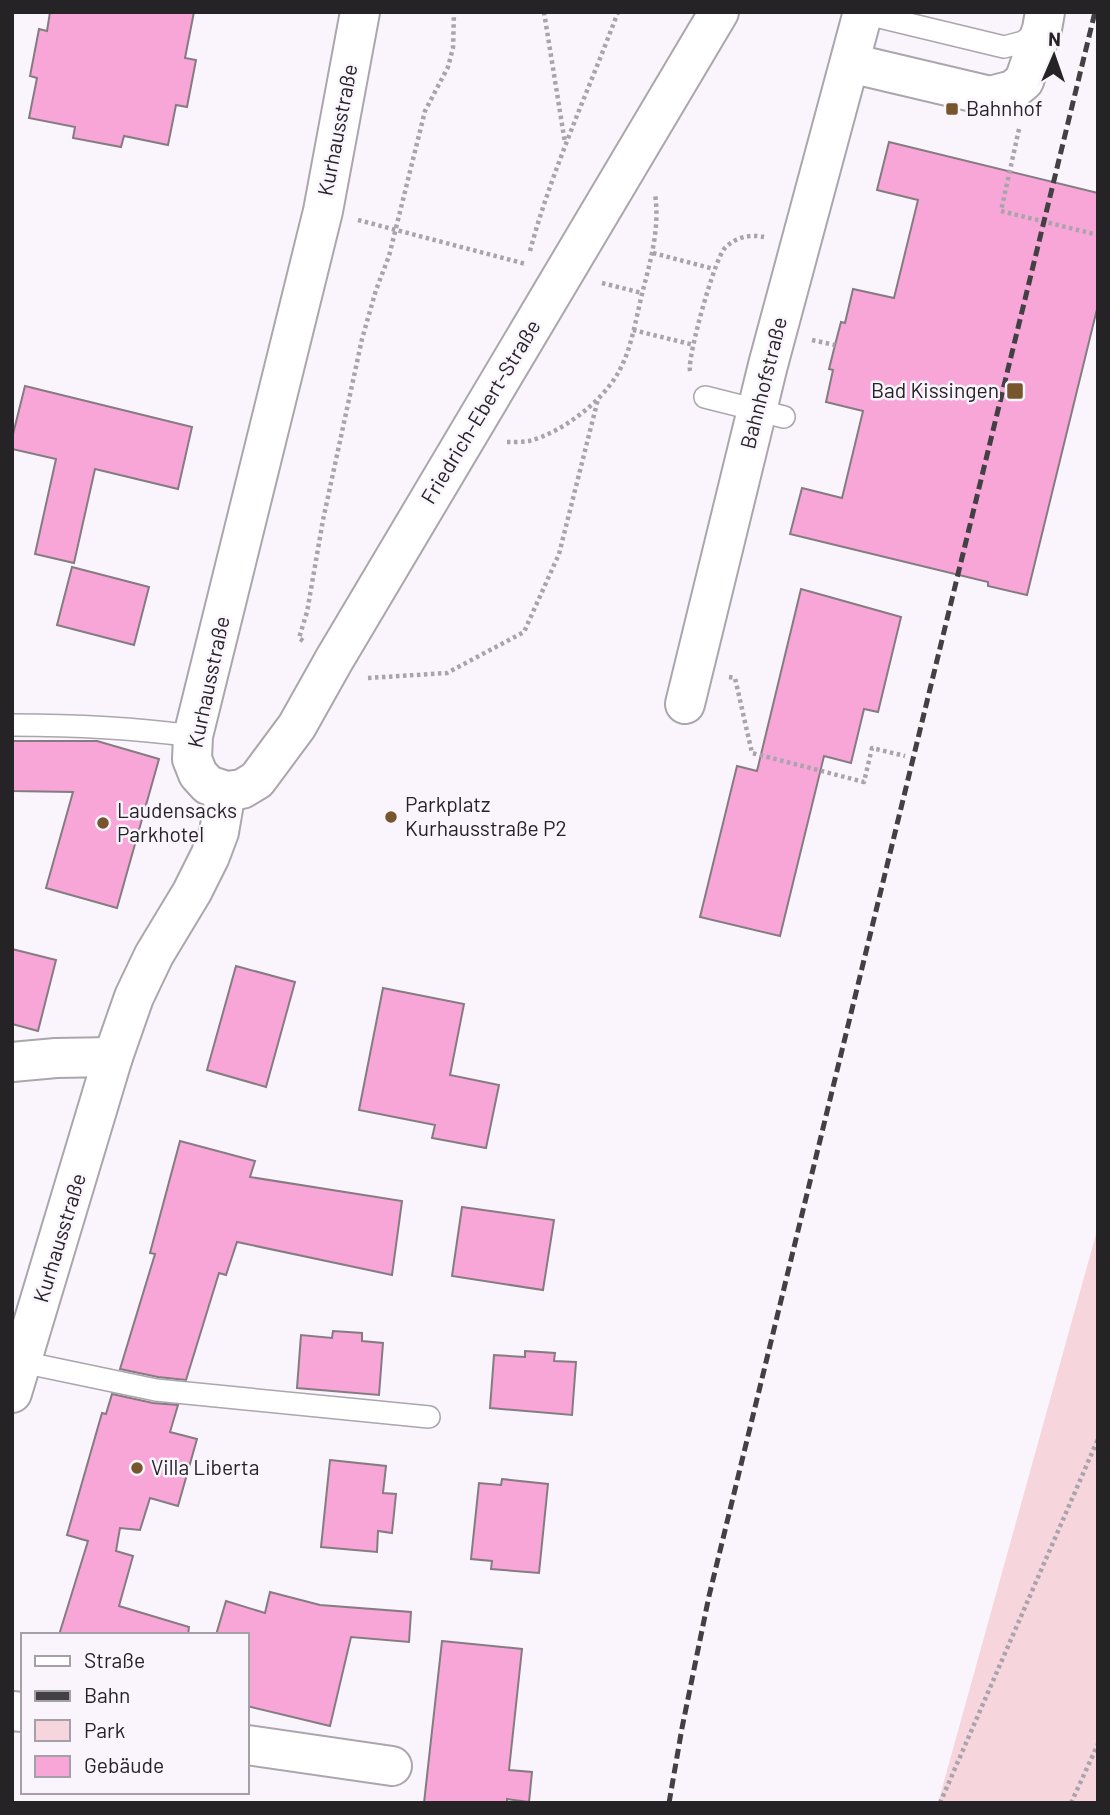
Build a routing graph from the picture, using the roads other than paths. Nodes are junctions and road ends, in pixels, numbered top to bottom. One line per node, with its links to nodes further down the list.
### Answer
1 (360, 12): 10 (street, Kurhausstraße)
2 (719, 12): 11 (street, Friedrich-Ebert-Straße)
3 (863, 13): 4 (lane); 5 (street, Bahnhofstraße)
4 (1044, 21): 5 (street)
5 (850, 63): 7 (street, Bahnhofstraße)
6 (705, 397): 7 (lane)
7 (770, 414): 8 (street, Bahnhofstraße)
8 (690, 687)
9 (12, 725): 10 (lane)
10 (193, 736): 11 (street, Kurhausstraße)
11 (226, 791): 12 (street, Kurhausstraße)
12 (113, 1057): 13 (street); 14 (street, Kurhausstraße)
13 (12, 1062)
14 (24, 1318): 15 (street, Kurhausstraße)
15 (17, 1377): 16 (lane)
16 (429, 1417)
17 (248, 1745): 18 (street)
18 (392, 1766)

